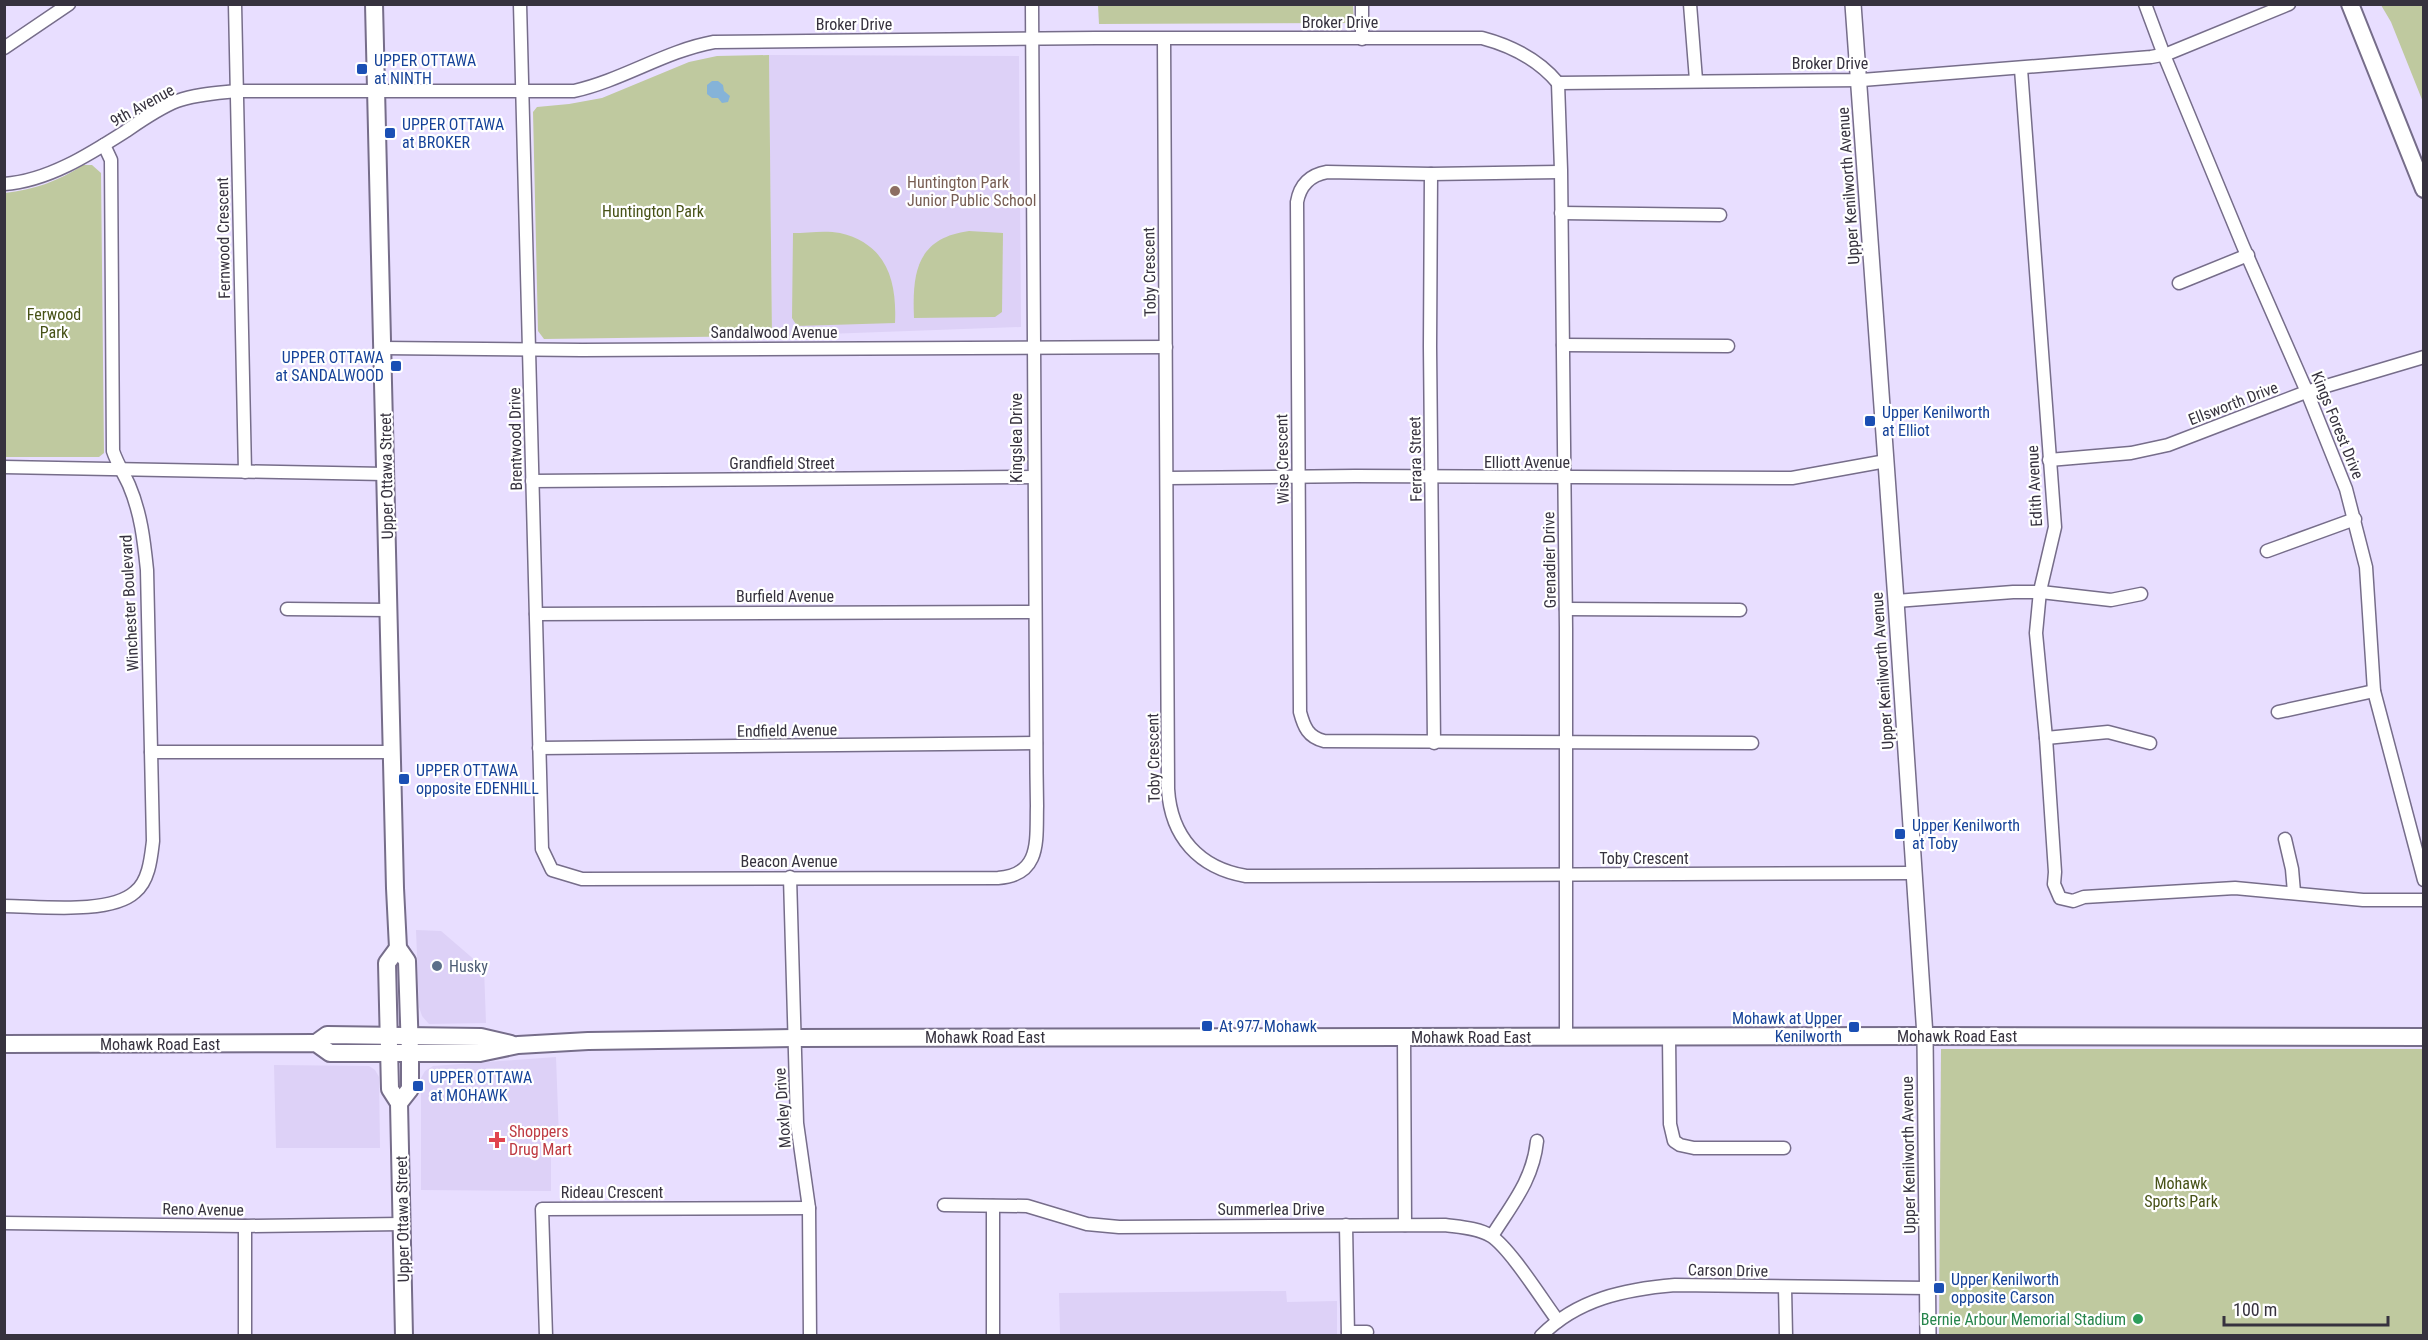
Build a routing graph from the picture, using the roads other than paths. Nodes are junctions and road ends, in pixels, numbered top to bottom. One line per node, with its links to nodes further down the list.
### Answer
1 (69, 4): 15 (street)
2 (235, 4): 21 (street, Fernwood Crescent)
3 (374, 4): 23 (main road, Upper Ottawa Street)
4 (520, 4): 22 (street, Brentwood Drive)
5 (1032, 4): 12 (street, Kingslea Drive)
6 (1362, 4): 13 (street)
7 (1690, 4): 18 (street)
8 (1852, 4): 19 (street, Upper Kenilworth Avenue)
9 (2145, 4): 16 (street, Kings Forest Drive)
10 (2289, 4): 16 (street, Broker Drive)
11 (2350, 4): 28 (main road)
12 (1032, 39): 14 (street, Broker Drive); 22 (street, Broker Drive); 35 (street, Kingslea Drive)
13 (1362, 39): 14 (street, Broker Drive); 20 (street, Broker Drive)
14 (1164, 40): 36 (street, Toby Crescent)
15 (4, 48)
16 (2164, 55): 17 (street, Broker Drive); 31 (street, Kings Forest Drive)
17 (2021, 69): 19 (street, Broker Drive); 41 (street, Edith Avenue)
18 (1696, 80): 19 (street, Broker Drive); 20 (street, Broker Drive)
19 (1858, 80): 42 (street, Upper Kenilworth Avenue)
20 (1558, 83): 25 (street, Grenadier Drive)
21 (236, 91): 23 (street, 9th Avenue); 24 (street, 9th Avenue); 45 (street, Fernwood Crescent)
22 (523, 91): 23 (street, Broker Drive); 38 (street, Brentwood Drive)
23 (376, 92): 37 (main road, Upper Ottawa Street)
24 (104, 145): 27 (street, 9th Avenue); 44 (street, Winchester Boulevard)
25 (1560, 172): 26 (street, Wise Crescent); 29 (street, Grenadier Drive)
26 (1431, 174): 48 (street, Wise Crescent); 50 (street, Ferrara Street)
27 (4, 183)
28 (2424, 189)
29 (1561, 213): 30 (street); 33 (street, Grenadier Drive)
30 (1720, 215)
31 (2248, 255): 32 (street); 40 (street, Kings Forest Drive)
32 (2179, 283)
33 (1563, 345): 34 (street); 51 (street, Grenadier Drive)
34 (1728, 346)
35 (1033, 347): 36 (street, Sandalwood Avenue); 38 (street, Sandalwood Avenue); 47 (street, Kingslea Drive)
36 (1166, 347): 49 (street, Toby Crescent)
37 (382, 348): 38 (street, Sandalwood Avenue); 46 (main road, Upper Ottawa Street)
38 (529, 349): 52 (street, Brentwood Drive)
39 (2424, 357): 40 (street, Ellsworth Drive)
40 (2307, 392): 41 (street, Ellsworth Drive); 53 (street, Kings Forest Drive)
41 (2049, 460): 55 (street, Edith Avenue)
42 (1886, 461): 51 (street, Elliott Avenue); 57 (street, Upper Kenilworth Avenue)
43 (4, 467): 44 (street)
44 (120, 470): 45 (street); 73 (street, Winchester Boulevard)
45 (245, 472): 46 (street)
46 (386, 474): 60 (main road, Upper Ottawa Street)
47 (1032, 477): 52 (street, Grandfield Street); 62 (street, Kingslea Drive)
48 (1299, 477): 49 (street, Elliott Avenue); 50 (street, Elliott Avenue); 68 (street, Wise Crescent)
49 (1167, 478): 79 (street, Toby Crescent)
50 (1432, 478): 51 (street, Elliott Avenue); 68 (street, Ferrara Street)
51 (1564, 478): 59 (street, Grenadier Drive)
52 (532, 481): 63 (street, Brentwood Drive)
53 (2355, 519): 54 (street); 64 (street, Kings Forest Drive)
54 (2267, 550)
55 (2041, 592): 56 (street); 57 (street); 66 (street, Edith Avenue)
56 (2141, 594)
57 (1896, 601): 78 (street, Upper Kenilworth Avenue)
58 (287, 609): 60 (street)
59 (1566, 609): 61 (street); 69 (street, Grenadier Drive)
60 (389, 610): 74 (main road, Upper Ottawa Street)
61 (1740, 610)
62 (1034, 612): 63 (street, Burfield Avenue); 67 (street, Kingslea Drive)
63 (536, 614): 72 (street, Brentwood Drive)
64 (2374, 691): 65 (street); 81 (street, Kings Forest Drive)
65 (2278, 712)
66 (2046, 738): 71 (street); 82 (street, Edith Avenue)
67 (1036, 743): 72 (street, Endfield Avenue); 76 (street, Kingslea Drive)
68 (1434, 743): 69 (street, Wise Crescent)
69 (1566, 743): 70 (street, Wise Crescent); 79 (street, Grenadier Drive)
70 (1752, 743)
71 (2150, 743)
72 (539, 748): 77 (street, Brentwood Drive)
73 (151, 752): 74 (street); 84 (street, Winchester Boulevard)
74 (392, 752): 85 (main road, Upper Ottawa Street)
75 (2285, 839): 82 (street)
76 (1025, 869): 80 (street, Beacon Avenue)
77 (552, 870): 80 (street, Beacon Avenue)
78 (1913, 873): 79 (street, Toby Crescent); 87 (street, Upper Kenilworth Avenue)
79 (1566, 875): 88 (street, Grenadier Drive)
80 (790, 877): 91 (street, Moxley Drive)
81 (2424, 880)
82 (2294, 892): 83 (street)
83 (2424, 900)
84 (4, 906)
85 (398, 948): 93 (main road, Upper Ottawa Street); 94 (main road, Upper Ottawa Street)
86 (1404, 1036): 88 (main road, Mohawk Road East); 91 (main road, Mohawk Road East); 104 (street)
87 (1925, 1036): 89 (main road, Mohawk Road East); 90 (main road, Mohawk Road East); 108 (street, Upper Kenilworth Avenue)
88 (1566, 1037): 89 (main road, Mohawk Road East)
89 (1669, 1037): 97 (street)
90 (2424, 1037)
91 (794, 1038): 93 (main road, Mohawk Road East); 100 (street, Moxley Drive)
92 (4, 1044): 94 (main road, Mohawk Road East)
93 (409, 1044): 94 (main road, Mohawk Road East); 95 (main road, Upper Ottawa Street)
94 (389, 1045): 95 (main road, Upper Ottawa Street)
95 (399, 1103): 102 (main road, Upper Ottawa Street)
96 (1537, 1141): 106 (street)
97 (1784, 1148)
98 (944, 1205): 99 (street, Summerlea Drive)
99 (993, 1206): 103 (street, Summerlea Drive); 116 (street)
100 (809, 1208): 114 (street, Rideau Crescent); 115 (street, Moxley Drive)
101 (4, 1223): 105 (street, Reno Avenue)
102 (402, 1224): 105 (street, Reno Avenue); 113 (main road, Upper Ottawa Street)
103 (1346, 1225): 104 (street, Summerlea Drive); 111 (street)
104 (1405, 1225): 106 (street, Summerlea Drive)
105 (245, 1226): 112 (street)
106 (1492, 1236): 109 (street)
107 (1785, 1287): 108 (street, Carson Drive); 109 (street, Carson Drive); 118 (street)
108 (1928, 1288): 119 (street, Upper Kenilworth Avenue)
109 (1558, 1322): 117 (street, Carson Drive)
110 (1367, 1332): 111 (street)
111 (1348, 1334)
112 (245, 1335)
113 (404, 1335)
114 (546, 1335)
115 (810, 1335)
116 (993, 1335)
117 (1541, 1335)
118 (1786, 1335)
119 (1928, 1335)

